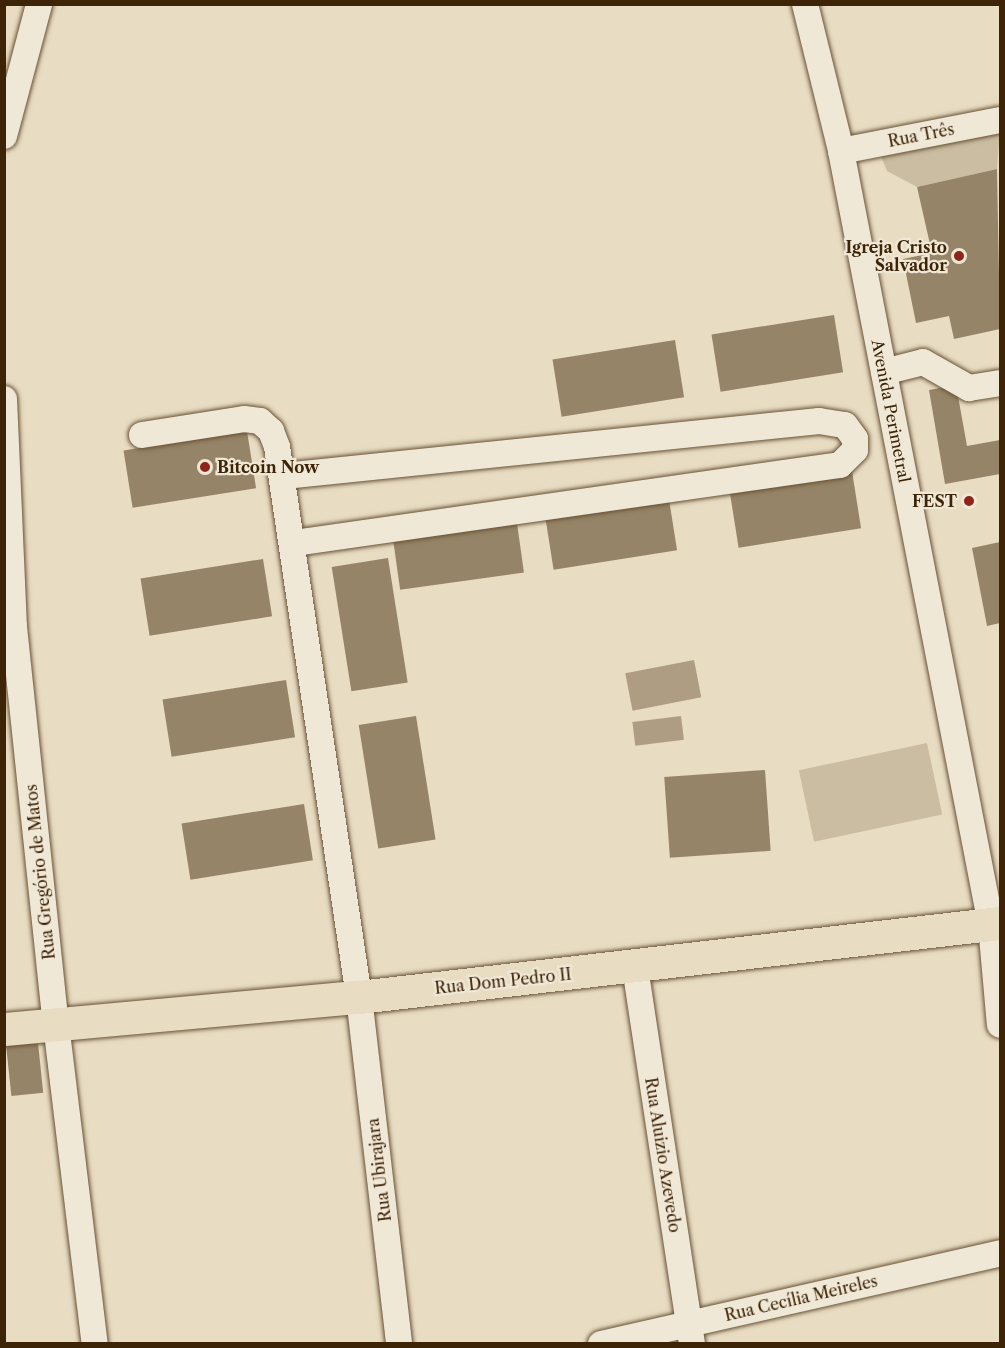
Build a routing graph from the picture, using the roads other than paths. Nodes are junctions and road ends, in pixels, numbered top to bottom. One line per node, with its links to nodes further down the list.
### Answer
1 (39, 4): 4 (street)
2 (805, 4): 5 (street, Avenida Perimetral)
3 (1000, 120): 5 (street, Rua Três)
4 (4, 135)
5 (841, 151): 6 (street, Avenida Perimetral)
6 (884, 372): 7 (street); 13 (street, Avenida Perimetral)
7 (1000, 383)
8 (4, 399): 12 (street, Rua Gregório de Matos)
9 (142, 435): 10 (street, Rua Ubirajara)
10 (284, 476): 11 (street, Rua Ubirajara); 11 (street)
11 (294, 543): 15 (street, Rua Ubirajara)
12 (9, 627): 16 (street, Rua Gregório de Matos)
13 (996, 924): 14 (main road, Rua Dom Pedro II); 17 (street, Avenida Perimetral)
14 (635, 967): 15 (main road, Rua Dom Pedro II); 20 (street, Rua Aluizio Azevedo)
15 (359, 997): 16 (main road, Rua Dom Pedro II); 22 (street, Rua Ubirajara)
16 (56, 1024): 18 (main road, Rua Dom Pedro II); 21 (street, Rua Gregório de Matos)
17 (1000, 1025)
18 (4, 1029)
19 (1000, 1253): 20 (street, Rua Cecília Meireles)
20 (691, 1333): 23 (street, Rua Cecília Meireles)
21 (95, 1344)
22 (399, 1344)
23 (601, 1344)

